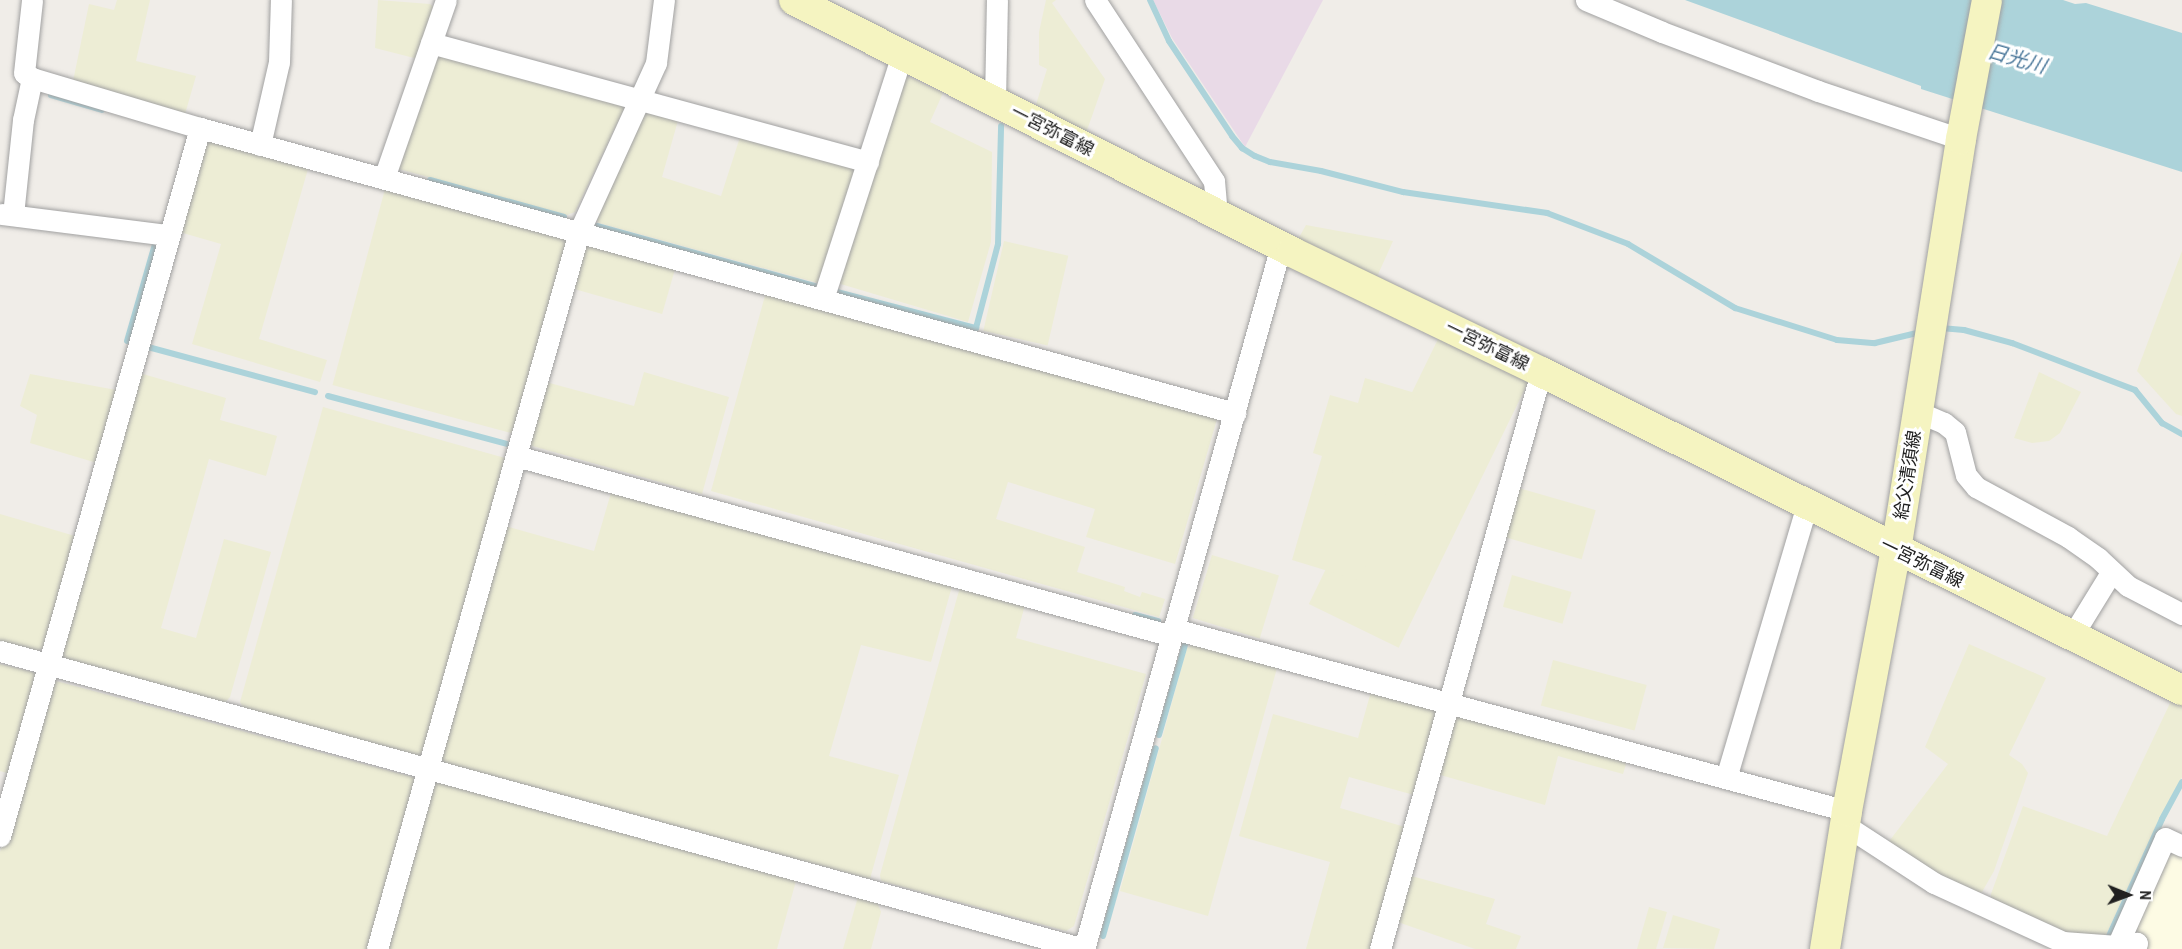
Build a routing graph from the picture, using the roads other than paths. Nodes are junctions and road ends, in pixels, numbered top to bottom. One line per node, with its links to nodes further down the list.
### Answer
1 (32, 0): 12 (street)
2 (281, 0): 17 (street)
3 (446, 0): 10 (street)
4 (664, 0): 13 (street)
5 (794, 0): 11 (main road, 一宮弥富線)
6 (997, 0): 14 (street)
7 (1095, 0): 20 (street)
8 (1586, 0): 16 (street)
9 (1987, 0): 16 (main road, 給父清須線)
10 (431, 43): 13 (street); 19 (street)
11 (902, 55): 14 (main road, 一宮弥富線); 18 (street)
12 (32, 78): 15 (street); 21 (street)
13 (639, 100): 18 (street); 22 (street)
14 (995, 102): 20 (main road, 一宮弥富線)
15 (200, 128): 17 (street); 23 (street)
16 (1962, 133): 28 (main road, 給父清須線)
17 (260, 145): 19 (street)
18 (868, 162): 25 (street)
19 (384, 178): 22 (street)
20 (1217, 214): 24 (main road, 一宮弥富線)
21 (6, 215): 23 (street)
22 (579, 232): 25 (street); 29 (street)
23 (168, 235): 37 (street)
24 (1281, 246): 26 (main road, 一宮弥富線); 27 (street)
25 (823, 299): 27 (street)
26 (1541, 372): 30 (main road, 一宮弥富線); 39 (street)
27 (1234, 412): 34 (street)
28 (1918, 412): 31 (main road, 給父清須線); 32 (street)
29 (516, 456): 34 (street); 40 (street)
30 (1807, 505): 31 (main road, 一宮弥富線); 41 (street)
31 (1896, 550): 35 (main road, 一宮弥富線); 42 (main road, 給父清須線)
32 (2112, 571): 33 (street); 35 (street)
33 (2182, 614)
34 (1173, 632): 39 (street); 47 (street)
35 (2072, 636): 38 (main road, 一宮弥富線)
36 (0, 651): 37 (street)
37 (48, 664): 40 (street); 43 (street)
38 (2182, 690)
39 (1449, 703): 41 (street); 48 (street)
40 (428, 769): 46 (street); 47 (street)
41 (1726, 778): 42 (street)
42 (1846, 818): 45 (street); 49 (main road, 給父清須線)
43 (0, 836)
44 (2182, 846): 45 (street)
45 (2126, 948)
46 (377, 949)
47 (1084, 949)
48 (1380, 949)
49 (1825, 949)

